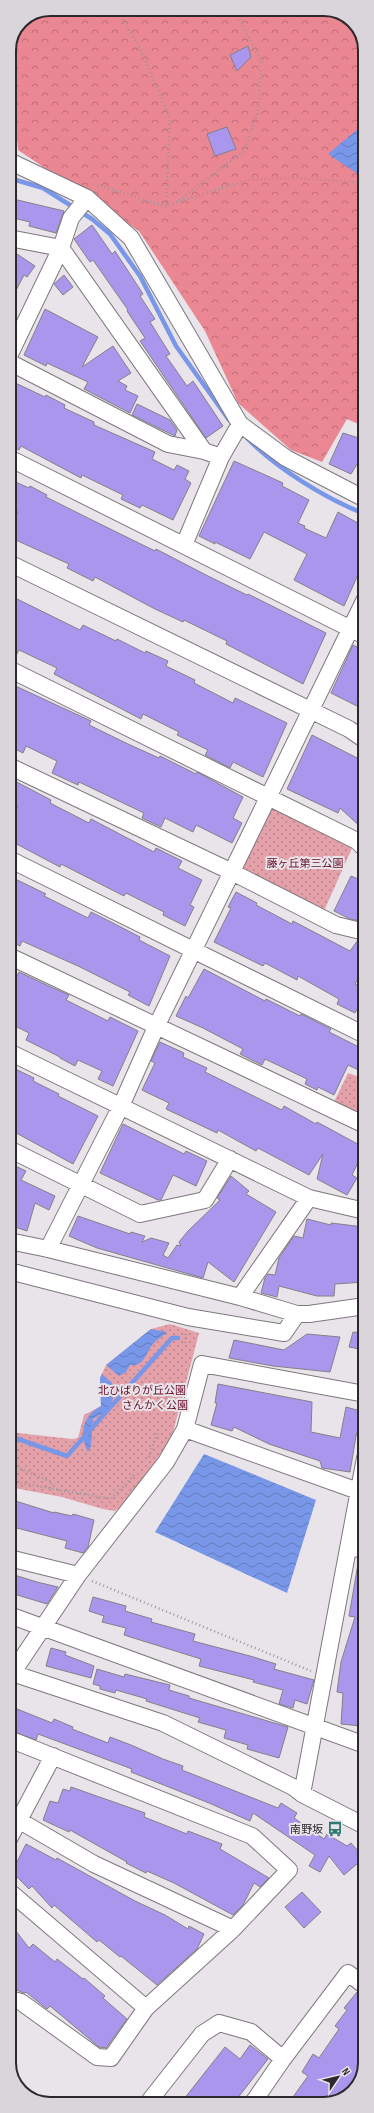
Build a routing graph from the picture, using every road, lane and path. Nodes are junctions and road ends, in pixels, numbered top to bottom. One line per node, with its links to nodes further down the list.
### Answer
1 (120, 16): 7 (path)
2 (238, 16): 6 (path)
3 (16, 164): 5 (street)
4 (358, 182): 6 (path)
5 (87, 198): 7 (path); 9 (street); 12 (street)
6 (177, 202): 7 (path)
7 (166, 207)
8 (16, 239): 9 (street)
9 (61, 248): 10 (street); 13 (street)
10 (16, 341)
11 (16, 366): 13 (street)
12 (237, 429): 14 (street); 16 (street)
13 (204, 451): 14 (street)
14 (221, 457): 17 (street)
15 (16, 461): 17 (street)
16 (358, 495)
17 (184, 545): 20 (street)
18 (16, 566): 23 (street)
19 (358, 613): 20 (street)
20 (350, 628): 21 (street); 23 (street)
21 (358, 632)
22 (16, 672): 26 (street)
23 (312, 711): 24 (street); 26 (street)
24 (358, 735)
25 (16, 769): 29 (street)
26 (268, 799): 27 (street); 29 (street)
27 (358, 842)
28 (16, 862): 31 (street)
29 (232, 872): 30 (street); 31 (street)
30 (358, 930)
31 (194, 949): 33 (street); 34 (street)
32 (16, 959): 33 (street)
33 (156, 1027): 36 (street); 37 (street)
34 (358, 1031)
35 (16, 1055): 36 (street)
36 (121, 1106): 39 (street); 40 (street)
37 (358, 1122)
38 (16, 1152): 40 (street)
39 (230, 1159): 40 (street); 41 (street)
40 (80, 1183): 44 (street)
41 (309, 1198): 42 (street); 46 (street)
42 (358, 1209)
43 (16, 1242): 44 (street)
44 (48, 1249): 46 (street)
45 (16, 1273): 48 (street)
46 (240, 1297): 48 (street)
47 (358, 1307): 48 (street)
48 (295, 1315)
49 (358, 1393): 50 (street)
50 (186, 1429): 52 (street); 57 (street)
51 (158, 1431): 52 (path)
52 (166, 1462): 61 (street)
53 (16, 1467): 56 (path)
54 (138, 1471): 56 (path)
55 (16, 1482): 56 (path)
56 (50, 1488)
57 (358, 1491): 58 (street)
58 (348, 1548): 59 (street); 66 (street)
59 (358, 1549)
60 (16, 1560): 61 (street)
61 (78, 1575): 63 (street); 66 (path)
62 (16, 1617): 63 (street)
63 (44, 1627): 64 (street); 67 (street)
64 (16, 1666)
65 (16, 1676): 71 (street)
66 (325, 1676): 67 (street)
67 (316, 1725): 69 (street); 71 (street)
68 (16, 1742): 70 (street)
69 (358, 1742)
70 (53, 1756): 72 (street); 76 (street)
71 (302, 1794): 73 (street)
72 (20, 1821): 74 (street); 76 (street)
73 (358, 1822)
74 (16, 1828)
75 (16, 1897): 79 (street)
76 (233, 1929): 79 (street)
77 (358, 1981): 80 (street)
78 (16, 2001): 79 (street)
79 (146, 2008)
80 (283, 2059): 81 (street); 82 (street)
81 (152, 2097)
82 (257, 2097)

